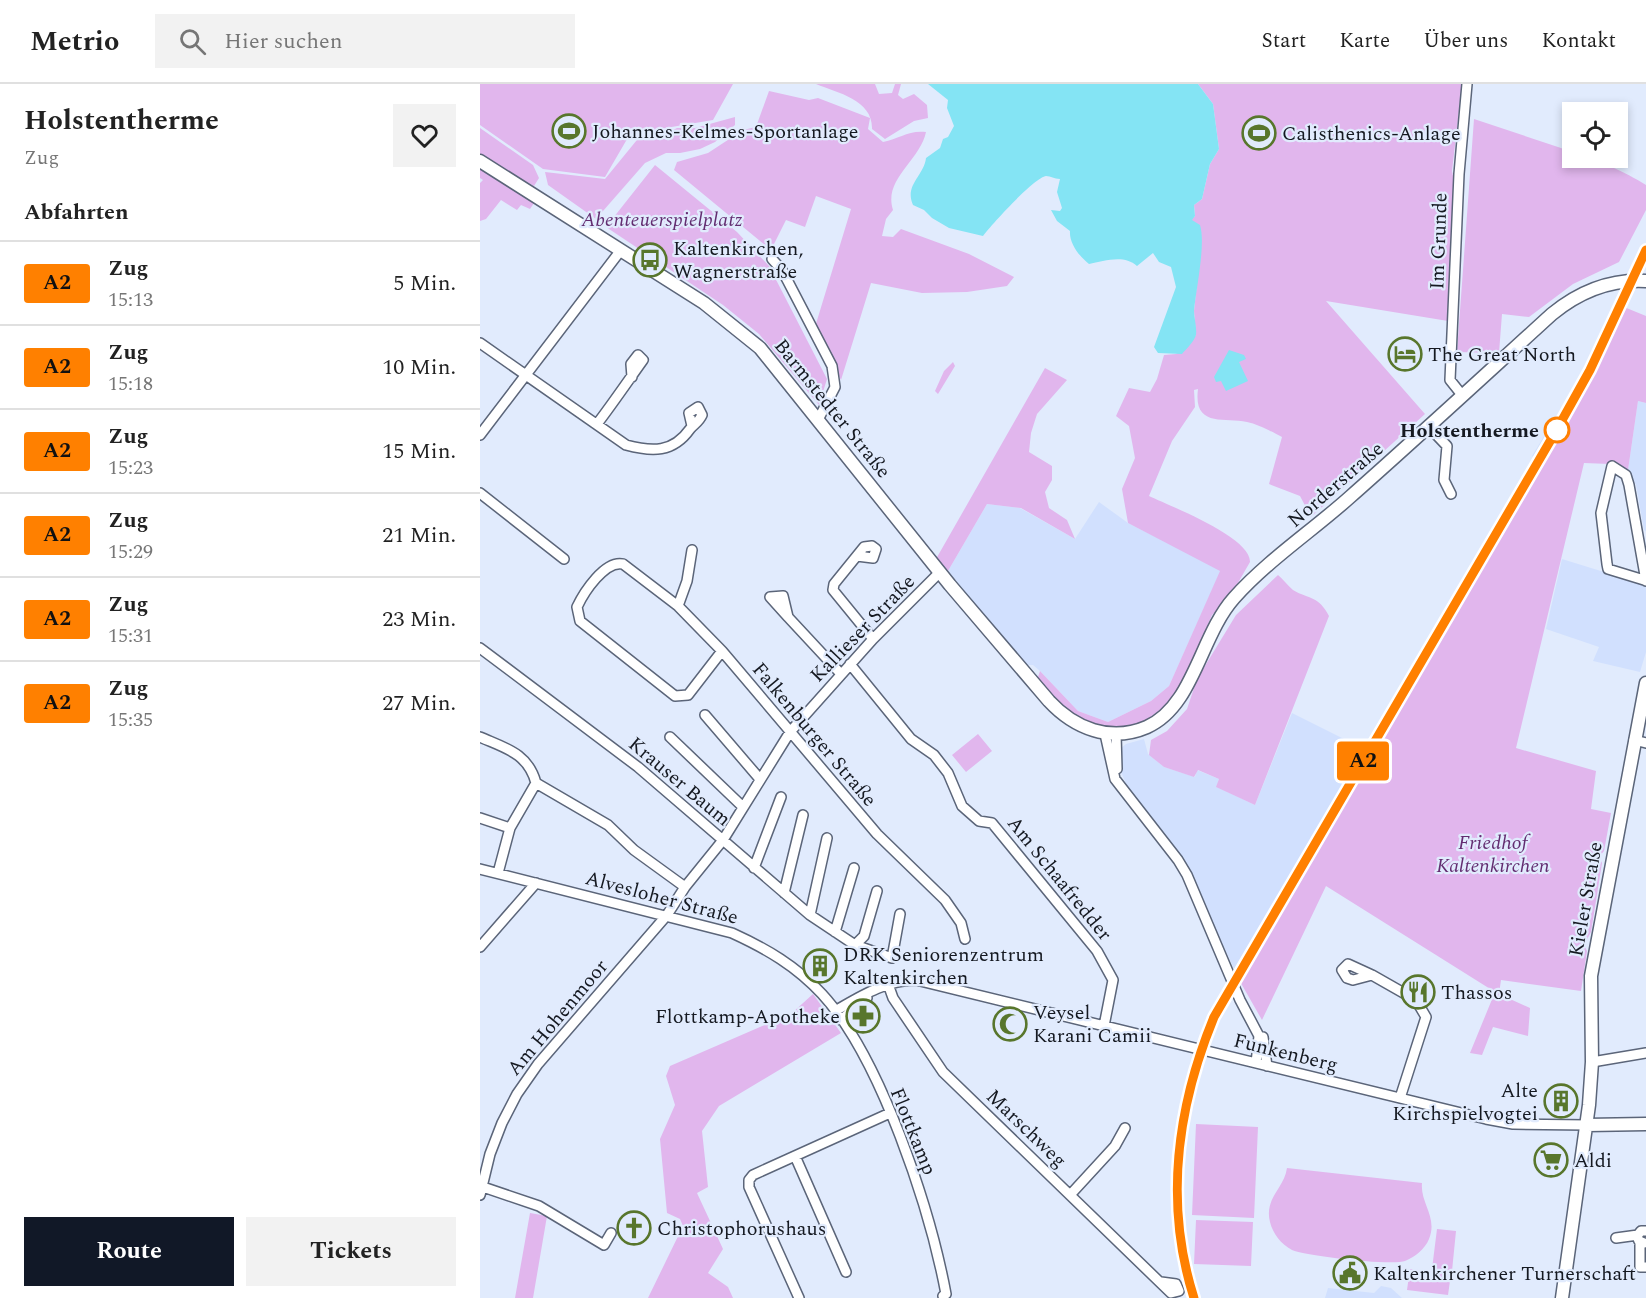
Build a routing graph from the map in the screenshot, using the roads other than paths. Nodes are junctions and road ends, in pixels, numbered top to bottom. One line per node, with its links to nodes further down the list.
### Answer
1 (1467, 84): 9 (street, Im Grunde)
2 (480, 161): 3 (main road, Barmstedter Straße)
3 (621, 250): 7 (street); 10 (main road, Barmstedter Straße)
4 (772, 259): 10 (street)
5 (1646, 281): 9 (main road, Norderstraße)
6 (480, 343): 7 (street)
7 (526, 374): 11 (street); 12 (street)
8 (632, 377): 12 (street)
9 (1462, 395): 14 (main road, Norderstraße)
10 (819, 418): 21 (main road, Barmstedter Straße)
11 (484, 422): 15 (street)
12 (597, 424): 13 (street)
13 (693, 426)
14 (1428, 426): 17 (street); 33 (main road, Norderstraße)
15 (480, 435)
16 (480, 493): 20 (street)
17 (1451, 494)
18 (692, 550): 23 (street)
19 (857, 556): 25 (street)
20 (564, 559)
21 (940, 572): 25 (street, Kallieser Straße); 33 (main road, Barmstedter Straße)
22 (1645, 580): 22 (street)
23 (678, 606): 27 (street, Falkenburger Straße); 27 (street, Falkenburger Straße)
24 (788, 617): 29 (street)
25 (873, 639): 28 (street, Kallieser Straße)
26 (480, 648): 45 (street, Krauser Baum)
27 (722, 651): 32 (street, Falkenburger Straße)
28 (850, 664): 29 (street, Kallieser Straße); 66 (street, Am Schaafredder)
29 (841, 674): 32 (street, Kallieser Straße)
30 (1646, 683): 36 (main road, Kieler Straße)
31 (705, 714): 37 (street)
32 (790, 732): 37 (street, Kallieser Straße); 59 (street, Falkenburger Straße)
33 (1111, 734): 64 (street)
34 (480, 736): 38 (street)
35 (670, 737): 40 (street)
36 (1640, 742): 68 (main road, Kieler Straße)
37 (759, 778): 40 (street, Kallieser Straße)
38 (536, 783): 43 (street); 51 (street)
39 (781, 797): 46 (street)
40 (743, 807): 45 (street, Kallieser Straße)
41 (803, 815): 53 (street)
42 (480, 818): 43 (street)
43 (510, 828): 49 (street)
44 (827, 838): 56 (street)
45 (723, 840): 46 (street, Krauser Baum); 51 (street, Kallieser Straße)
46 (754, 868): 53 (street, Krauser Baum)
47 (854, 868): 57 (street)
48 (480, 869): 49 (street, Alvesloher Straße)
49 (498, 873): 50 (street, Alvesloher Straße)
50 (536, 883): 55 (street, Alvesloher Straße); 58 (street)
51 (685, 886): 55 (street, Kallieser Straße)
52 (876, 891): 60 (street)
53 (784, 893): 56 (street, Krauser Baum)
54 (900, 914): 60 (street, Krauser Baum)
55 (667, 915): 65 (street, Alvesloher Straße); 77 (street, Am Hohenmoor)
56 (810, 915): 57 (street, Krauser Baum)
57 (835, 932): 60 (street, Krauser Baum)
58 (484, 939): 61 (street)
59 (965, 939)
60 (855, 945)
61 (480, 947)
62 (1372, 975): 71 (street)
63 (888, 984): 65 (street, Funkenberg); 66 (street, Funkenberg); 78 (street, Marschweg)
64 (1248, 1012): 69 (street); 70 (street)
65 (838, 1015): 72 (street, Flottkamp)
66 (1104, 1026): 69 (street, Funkenberg)
67 (1646, 1053): 68 (street)
68 (1592, 1062): 74 (main road, Kieler Straße)
69 (1256, 1063): 70 (street, Funkenberg)
70 (1267, 1066): 71 (street, Funkenberg)
71 (1400, 1098): 74 (street, Funkenberg)
72 (890, 1113): 76 (street); 85 (street, Flottkamp)
73 (1646, 1124): 74 (main road)
74 (1587, 1125): 87 (main road, Kieler Straße)
75 (1125, 1128): 78 (street)
76 (795, 1156): 83 (street); 86 (street)
77 (481, 1189): 79 (street)
78 (1070, 1195): 84 (street, Marschweg)
79 (611, 1233)
80 (1616, 1238): 81 (street)
81 (1642, 1238): 82 (street)
82 (1646, 1267)
83 (846, 1272)
84 (1161, 1282)
85 (943, 1297)
86 (799, 1298)
87 (1562, 1298)

